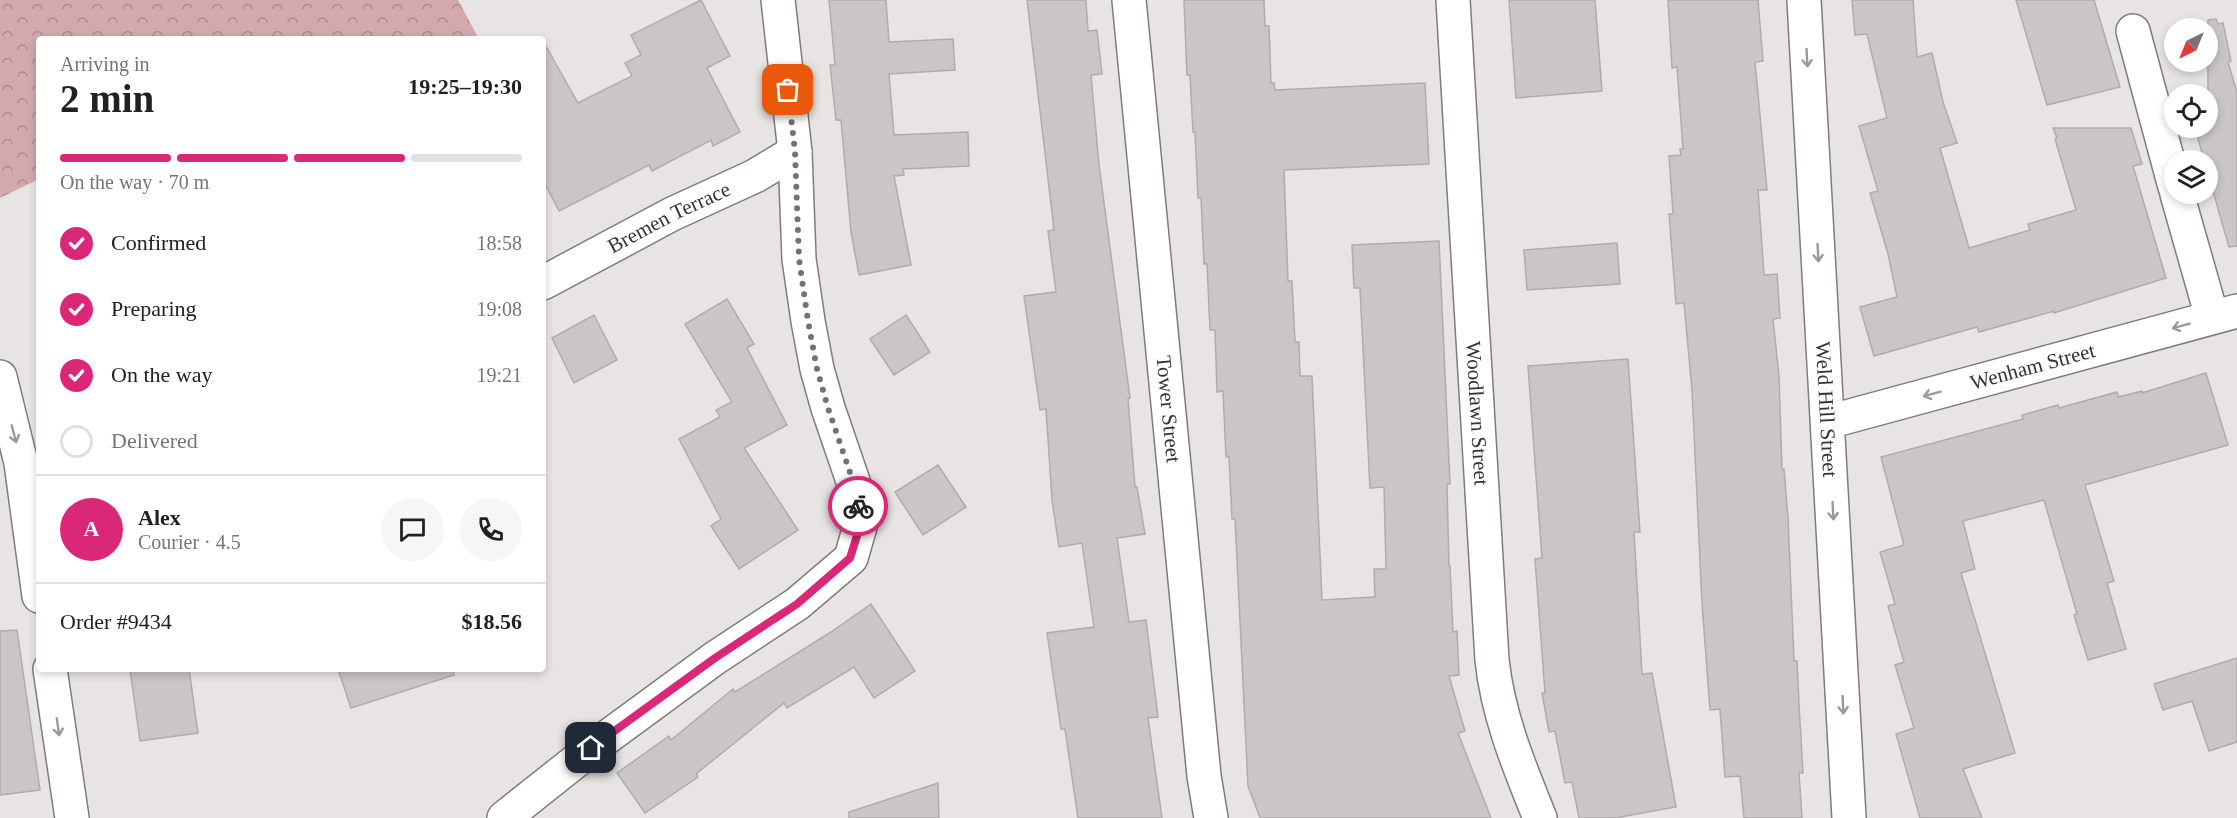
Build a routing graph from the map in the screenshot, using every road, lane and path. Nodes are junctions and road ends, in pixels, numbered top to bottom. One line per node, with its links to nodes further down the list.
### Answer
1 (778, 0): 7 (street)
2 (1129, 0): 17 (street, Tower Street)
3 (1453, 0): 18 (street, Woodlawn Street)
4 (1804, 0): 12 (street, Weld Hill Street, one-way to 12)
5 (2133, 31): 6 (street)
6 (2165, 150)
7 (795, 152): 9 (street, Bremen Terrace); 16 (street)
8 (2181, 204): 10 (street)
9 (546, 281)
10 (2225, 314): 12 (street, Wenham Street, one-way to 12)
11 (0, 377): 13 (street, one-way to 13)
12 (1828, 422): 19 (street, Weld Hill Street, one-way to 19)
13 (36, 574)
14 (50, 672): 15 (street, one-way to 15)
15 (72, 818)
16 (504, 818)
17 (1211, 818)
18 (1540, 818)
19 (1849, 818)

